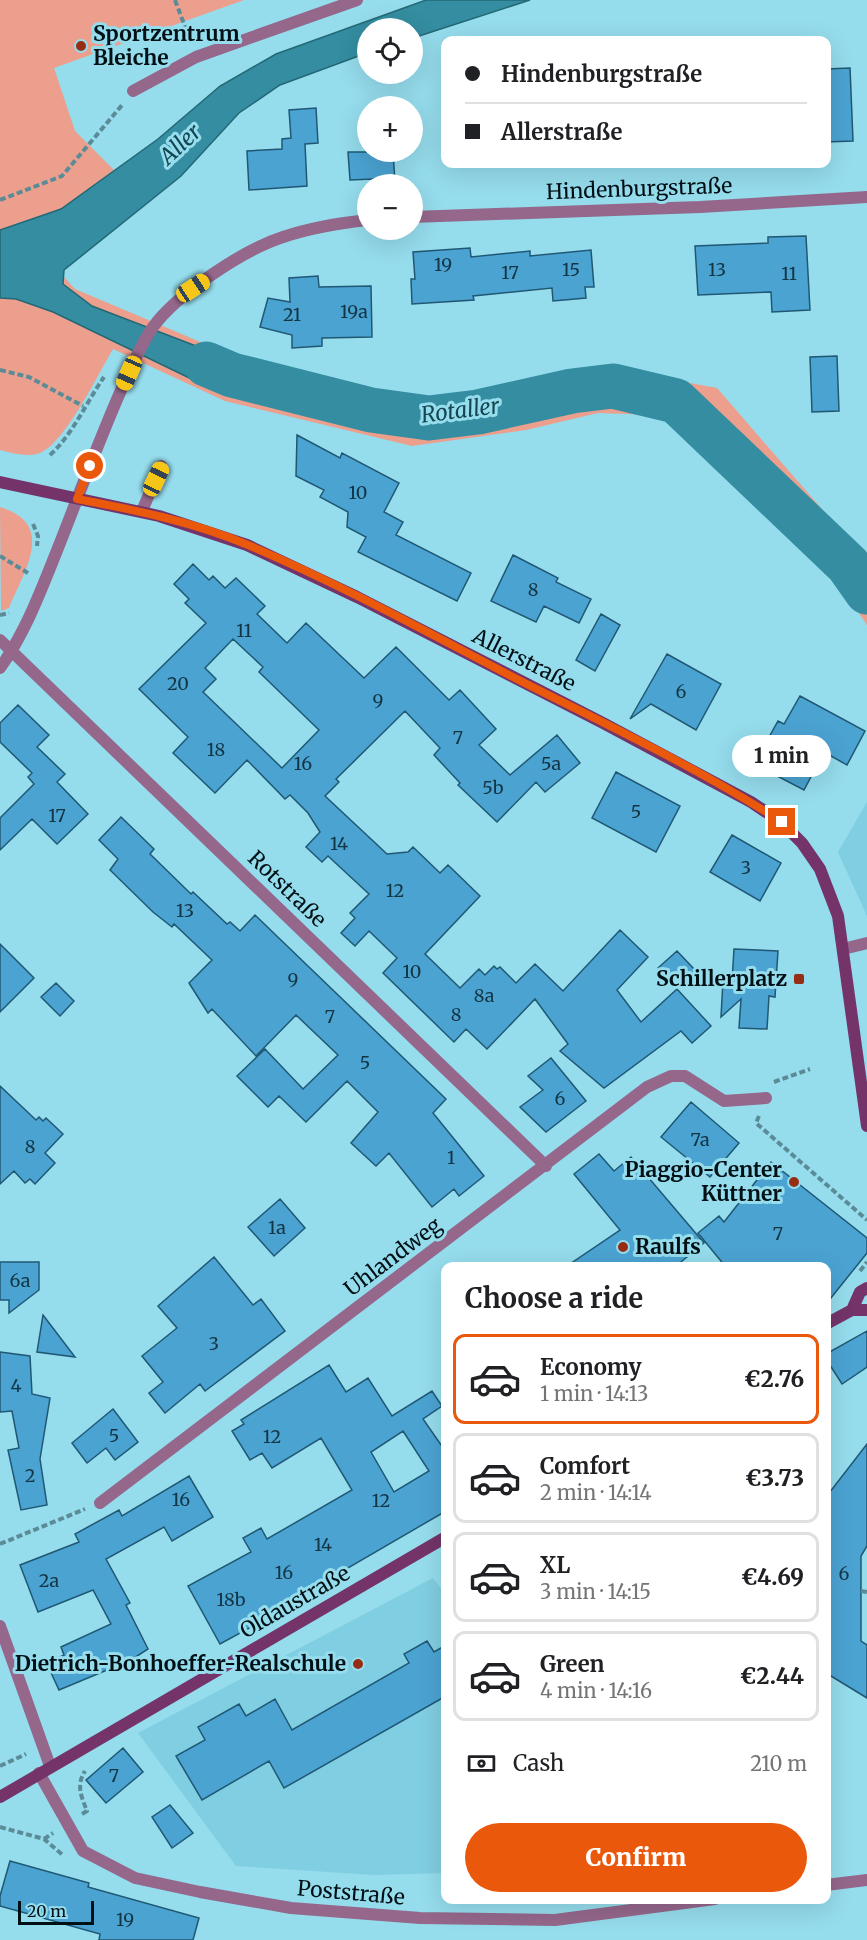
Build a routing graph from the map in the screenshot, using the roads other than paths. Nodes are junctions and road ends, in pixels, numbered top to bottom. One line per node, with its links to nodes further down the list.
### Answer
1 (357, 0): 2 (street)
2 (134, 91)
3 (867, 197): 4 (street, Hindenburgstraße)
4 (423, 217)
5 (357, 221): 8 (street)
6 (161, 466): 9 (street)
7 (0, 482): 8 (street, Allerstraße)
8 (77, 499): 9 (street, Allerstraße); 11 (street)
9 (142, 511): 14 (street, Allerstraße)
10 (0, 640): 11 (street, Rotstraße)
11 (12, 652): 12 (street); 19 (street, Rotstraße)
12 (0, 668)
13 (867, 943): 14 (street)
14 (843, 949): 15 (street, Allerstraße)
15 (858, 1053): 16 (street); 18 (street)
16 (867, 1070)
17 (766, 1098): 19 (street, Uhlandweg)
18 (867, 1126)
19 (546, 1166): 24 (street, Uhlandweg)
20 (867, 1288): 21 (street)
21 (852, 1310): 22 (street); 23 (street)
22 (867, 1310)
23 (831, 1321)
24 (100, 1503)
25 (441, 1540): 27 (street, Oldaustraße)
26 (0, 1626): 27 (street)
27 (50, 1766): 28 (street, Oldaustraße)
28 (39, 1773): 29 (street, Oldaustraße); 30 (street, Oldaustraße); 33 (street, Poststraße)
29 (0, 1788)
30 (0, 1797)
31 (867, 1880): 32 (street)
32 (831, 1884)
33 (677, 1904)

